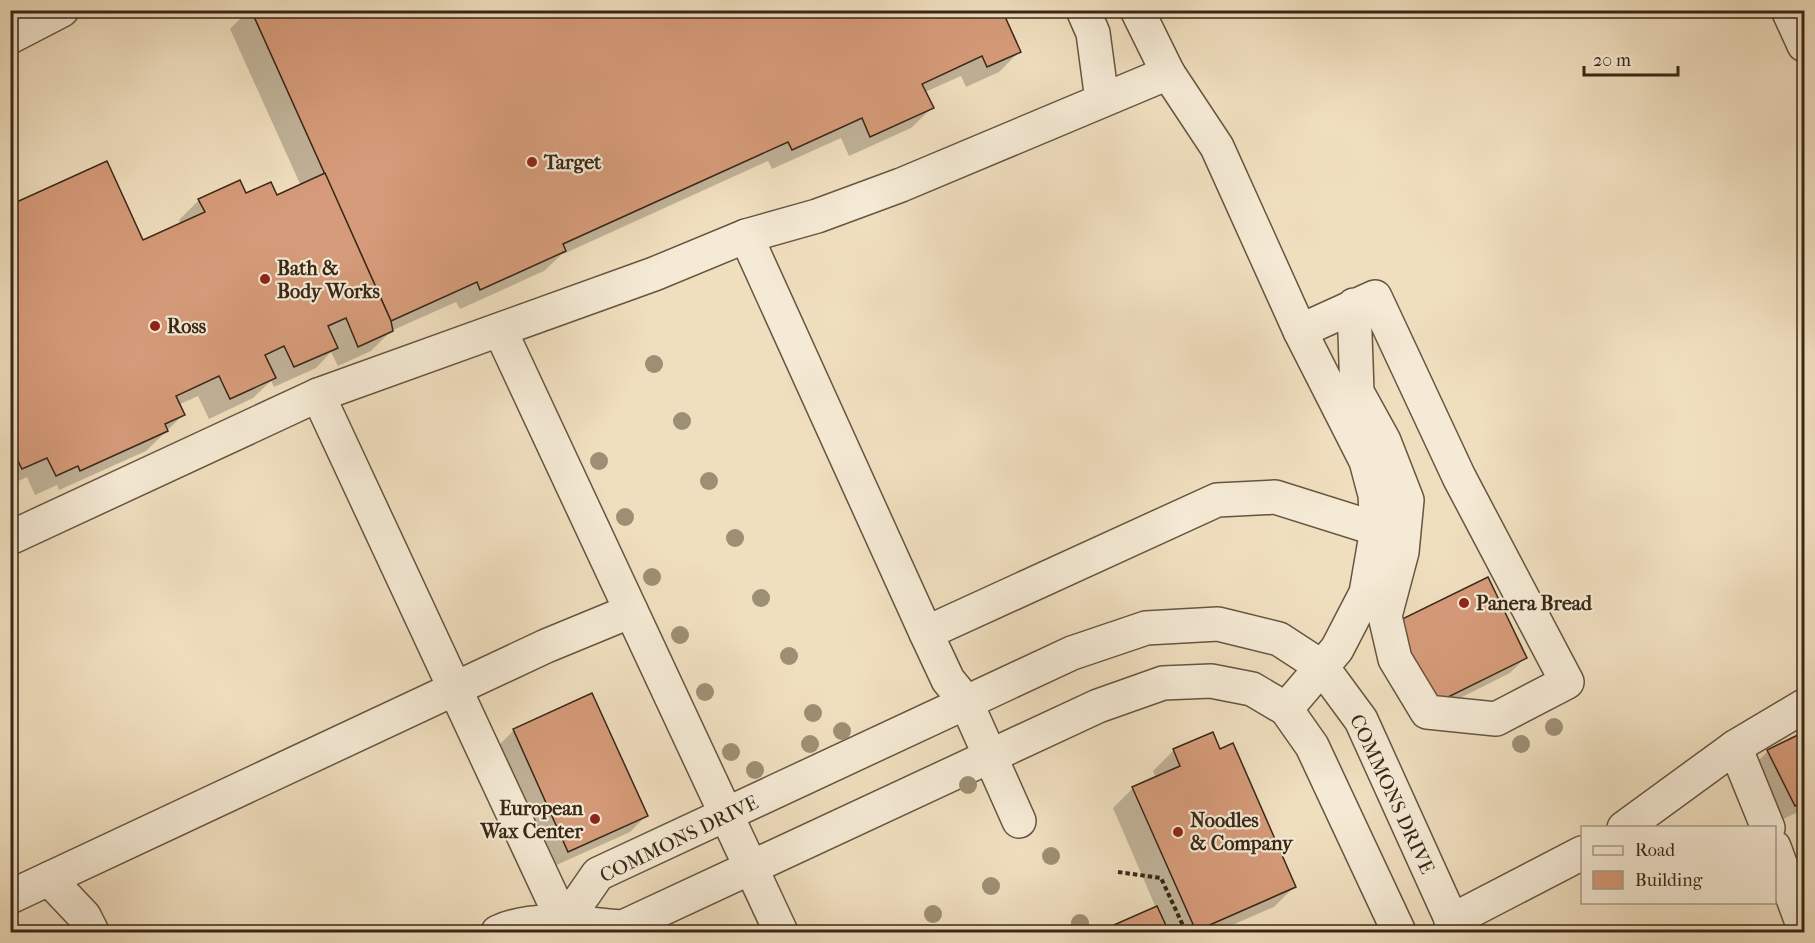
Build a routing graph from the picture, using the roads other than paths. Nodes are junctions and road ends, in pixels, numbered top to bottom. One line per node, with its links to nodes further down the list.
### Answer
1 (62, 10): 5 (street)
2 (1083, 10): 8 (street)
3 (1137, 10): 7 (street)
4 (1788, 10): 6 (street)
5 (10, 37)
6 (1804, 45)
7 (1168, 73): 8 (street); 12 (street)
8 (1102, 100): 9 (street)
9 (746, 236): 11 (street); 17 (street)
10 (1354, 305): 10 (street); 12 (street)
11 (500, 330): 13 (street); 16 (street)
12 (1300, 331): 14 (street)
13 (318, 395): 15 (street); 19 (street)
14 (1377, 529): 17 (street); 18 (street)
15 (10, 538)
16 (631, 611): 19 (street); 25 (street)
17 (926, 633): 20 (street)
18 (1322, 667): 20 (street, COMMONS DRIVE); 22 (street); 35 (street, COMMONS DRIVE)
19 (455, 689): 32 (street); 34 (street)
20 (966, 702): 24 (street); 25 (street, COMMONS DRIVE)
21 (1804, 705): 23 (street)
22 (1286, 709): 24 (street); 40 (street)
23 (1735, 747): 27 (street); 28 (street)
24 (989, 756): 26 (street); 31 (street)
25 (726, 815): 31 (street); 34 (street, COMMONS DRIVE)
26 (1019, 821)
27 (1627, 826)
28 (1767, 826)
29 (1581, 854): 35 (street)
30 (1787, 859): 36 (street)
31 (751, 868): 34 (street); 39 (street)
32 (49, 879): 33 (street); 37 (street)
33 (10, 897)
34 (564, 923): 38 (street)
35 (1454, 927)
36 (1804, 928)
37 (92, 933)
38 (498, 933)
39 (781, 933)
40 (1399, 933)

